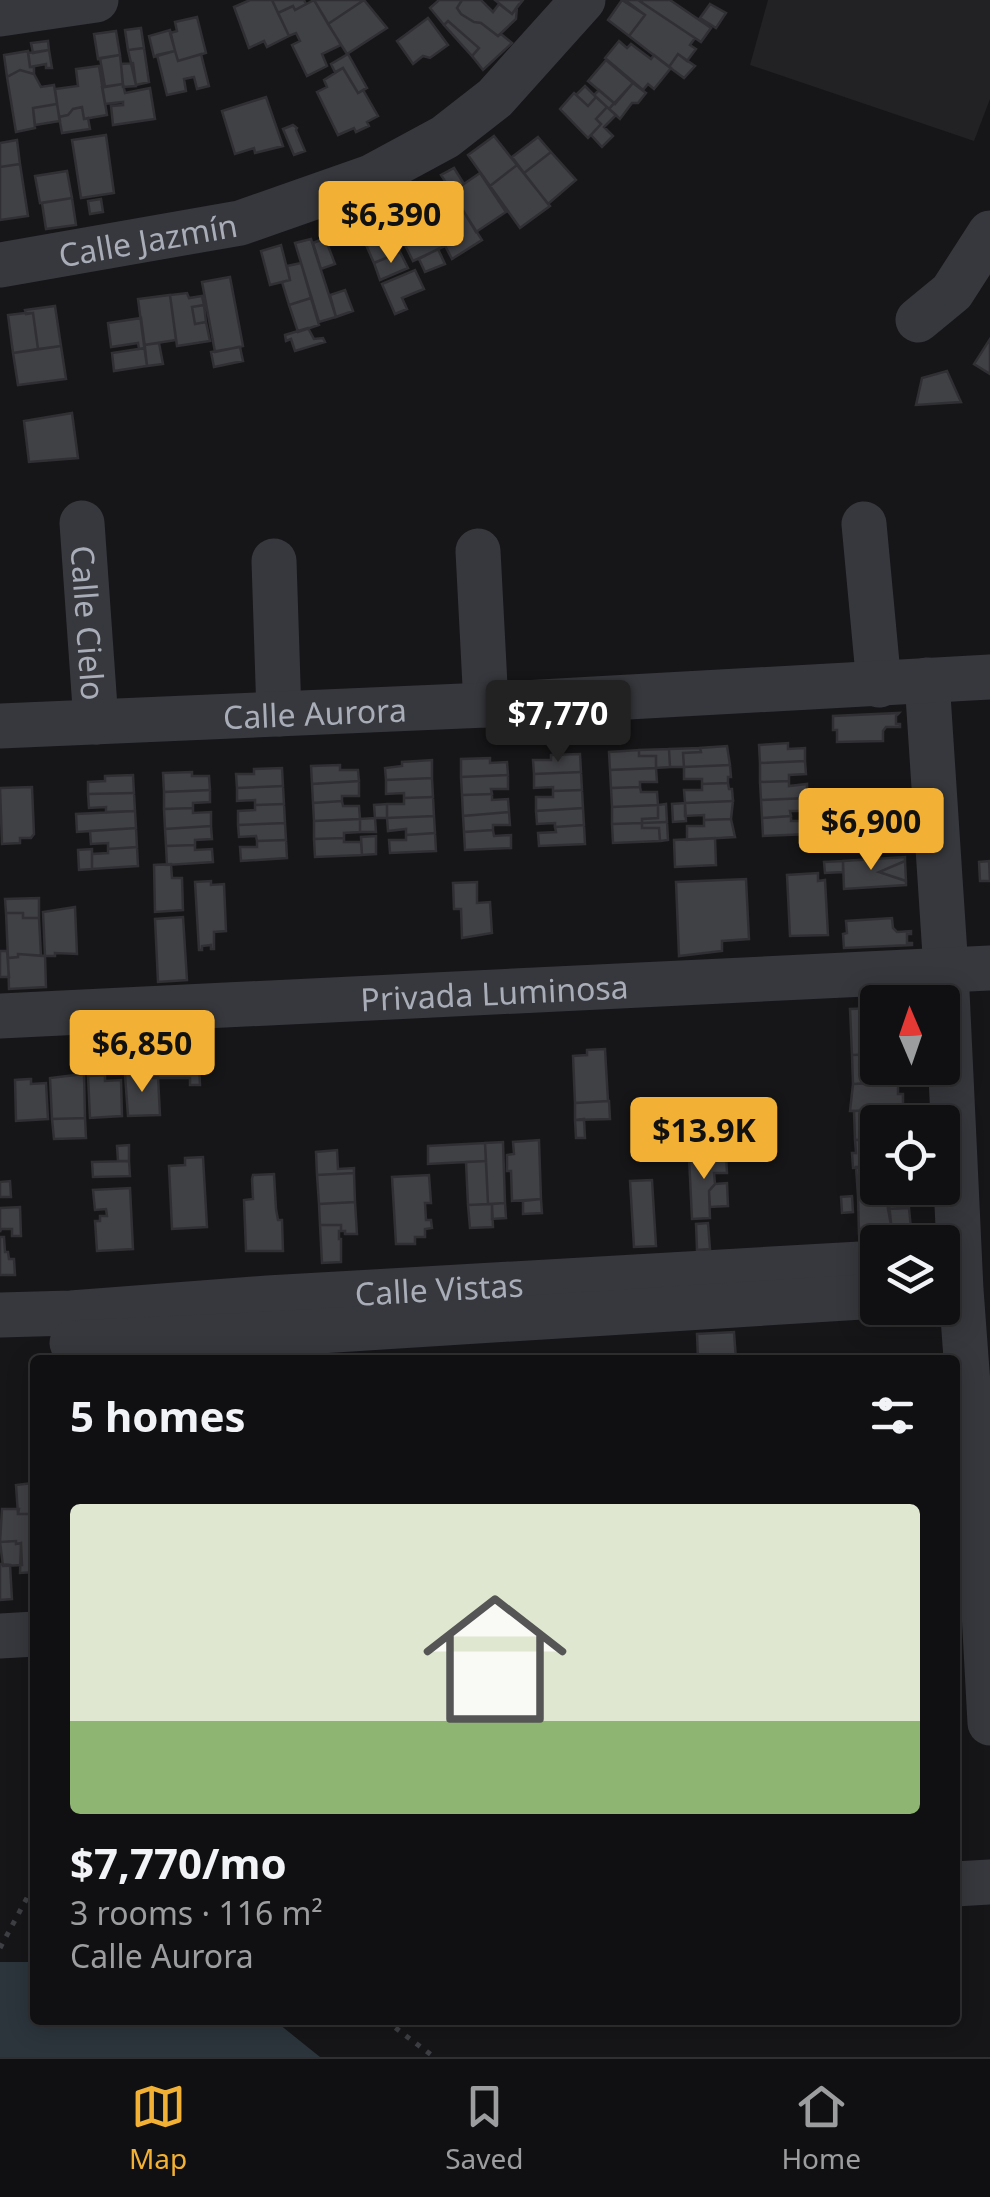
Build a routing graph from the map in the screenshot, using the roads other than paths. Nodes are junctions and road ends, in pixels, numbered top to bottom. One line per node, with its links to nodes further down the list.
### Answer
1 (96, 0): 3 (street)
2 (583, 0): 5 (street, Calle Jazmín)
3 (0, 14)
4 (990, 232): 6 (street)
5 (0, 264)
6 (918, 320)
7 (82, 523): 16 (street, Calle Cielo)
8 (864, 524): 13 (street)
9 (478, 551): 14 (street)
10 (274, 560): 15 (street)
11 (990, 677): 12 (street, Calle Aurora)
12 (927, 680): 13 (street, Calle Aurora); 19 (street)
13 (879, 685): 14 (street, Calle Aurora)
14 (486, 704): 15 (street, Calle Aurora)
15 (279, 714): 16 (street, Calle Aurora)
16 (96, 722): 17 (street, Calle Aurora)
17 (0, 726)
18 (990, 968): 19 (street, Privada Luminosa)
19 (946, 970): 20 (street, Privada Luminosa); 22 (street)
20 (0, 1016)
21 (860, 1265): 23 (street, Calle Vistas)
22 (964, 1274): 28 (street)
23 (619, 1296): 24 (street, Calle Vistas); 26 (street, Calle Vistas)
24 (860, 1296)
25 (0, 1315): 26 (street, Calle Vistas)
26 (270, 1316): 27 (street, Calle Vistas)
27 (0, 1346)
28 (976, 1575): 31 (street)
29 (30, 1634): 30 (street)
30 (0, 1636)
31 (990, 1723)
32 (990, 1882): 33 (street)
33 (960, 1884)

